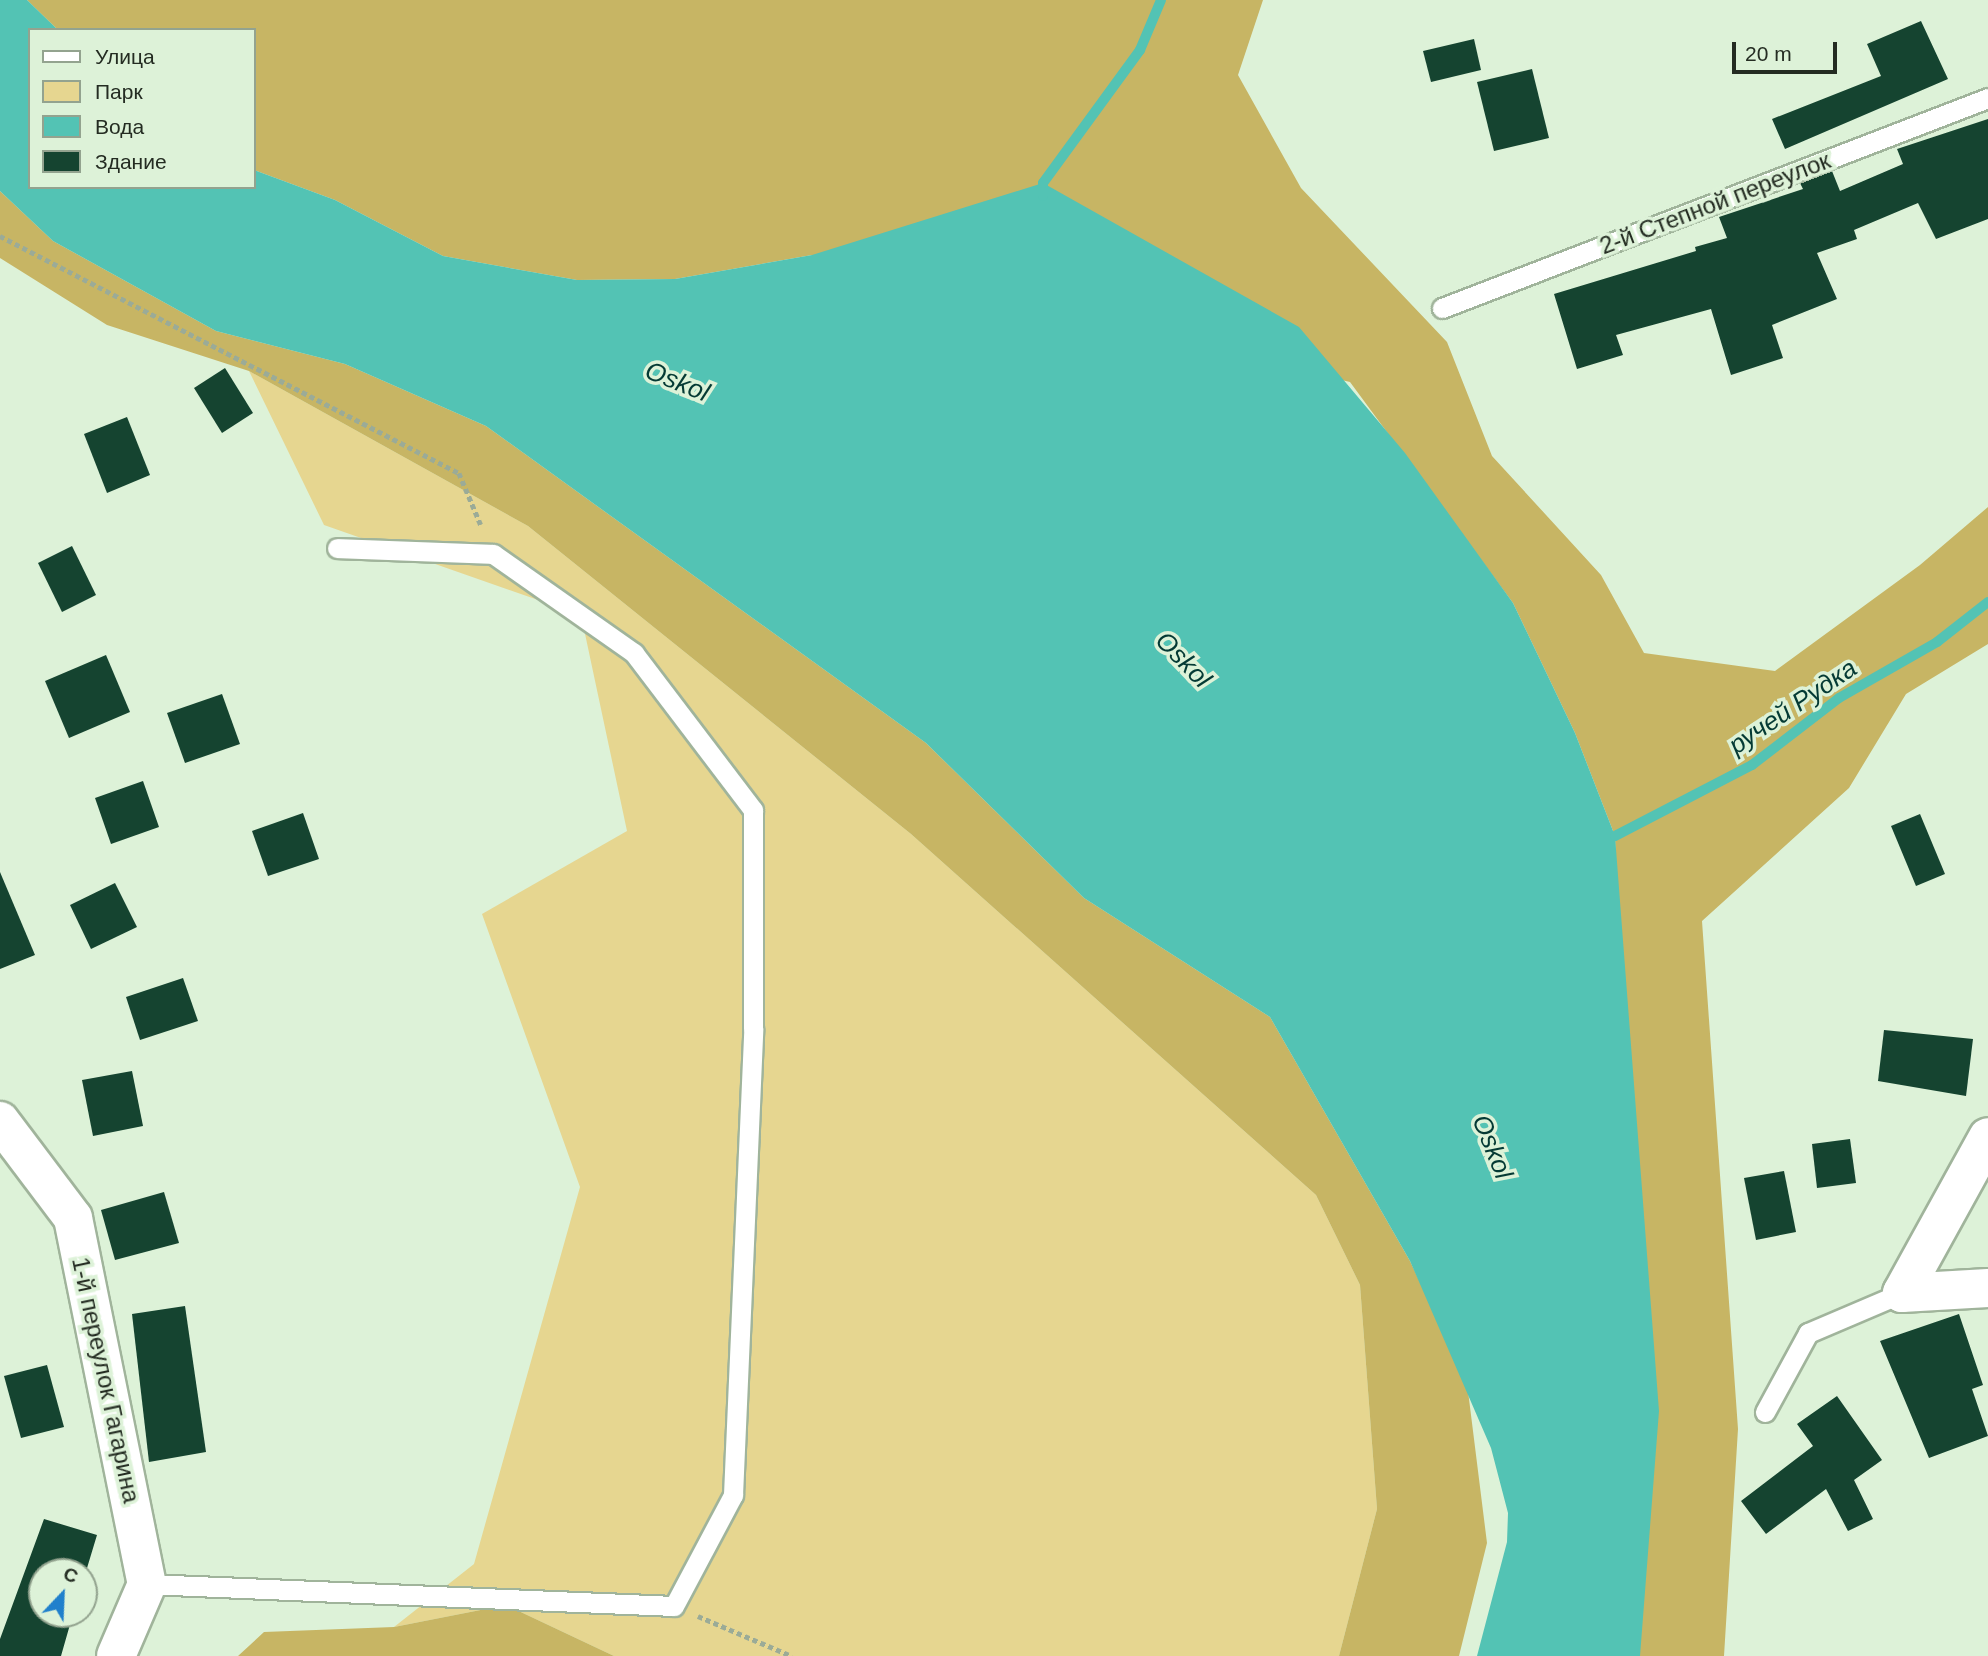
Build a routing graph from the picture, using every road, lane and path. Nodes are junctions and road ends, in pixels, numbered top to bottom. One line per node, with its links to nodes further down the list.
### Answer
1 (1988, 98): 3 (lane, 2-й Степной переулок)
2 (0, 236): 5 (path)
3 (1442, 308)
4 (337, 548): 5 (lane)
5 (494, 554): 12 (lane)
6 (0, 1121): 11 (street, 1-й переулок Гагарина)
7 (1988, 1137): 9 (street)
8 (1988, 1288): 9 (street)
9 (1902, 1293): 10 (lane)
10 (1765, 1412)
11 (147, 1584): 12 (lane); 13 (street)
12 (674, 1606): 14 (path)
13 (116, 1656)
14 (792, 1656)

